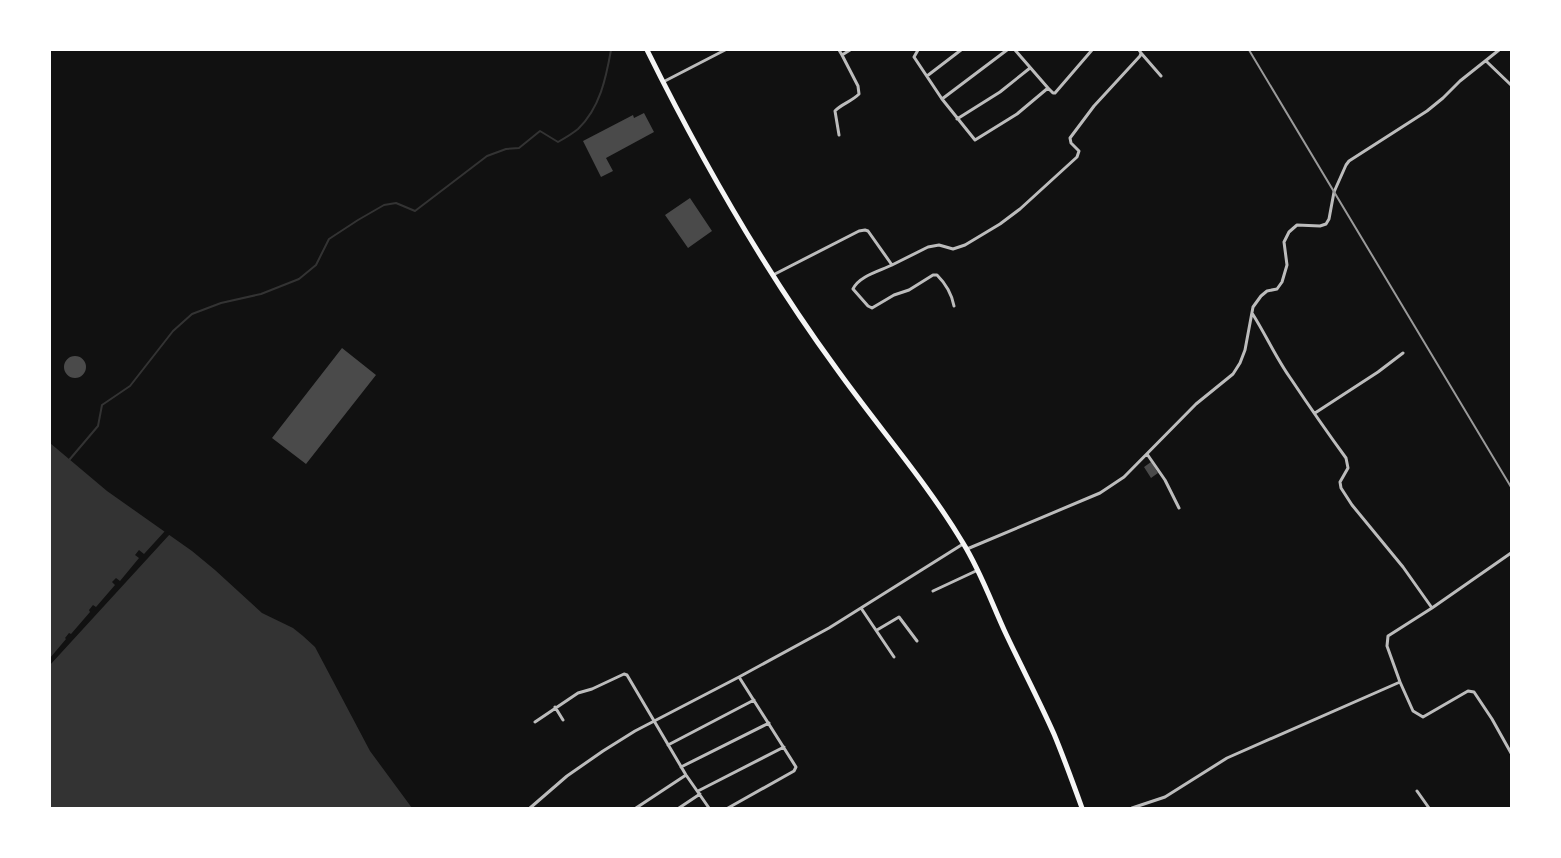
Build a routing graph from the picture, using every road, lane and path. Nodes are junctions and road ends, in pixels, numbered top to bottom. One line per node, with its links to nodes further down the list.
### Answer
1 (647, 50): 17 (highway)
2 (725, 50): 17 (street)
3 (839, 50): 12 (street)
4 (850, 50): 12 (street)
5 (918, 50): 15 (street)
6 (961, 50): 15 (street)
7 (1007, 50): 20 (street)
8 (1016, 50): 14 (street)
9 (1092, 50): 19 (street)
10 (1499, 50): 13 (street)
11 (1140, 52): 16 (street); 23 (street)
12 (842, 55): 22 (street)
13 (1486, 61): 18 (street); 26 (street)
14 (1030, 68): 19 (street); 21 (street)
15 (927, 76): 20 (street)
16 (1161, 76)
17 (663, 82): 24 (highway)
18 (1511, 85)
19 (1048, 88): 21 (street)
20 (942, 99): 21 (street)
21 (957, 119)
22 (839, 135)
23 (892, 265): 24 (street); 25 (street)
24 (773, 275): 31 (highway)
25 (954, 306)
26 (1252, 313): 28 (street); 29 (street)
27 (1403, 353): 28 (street)
28 (1315, 413): 36 (street)
29 (1147, 454): 30 (street); 31 (street)
30 (1179, 508)
31 (965, 547): 33 (highway); 35 (street)
32 (1511, 553): 36 (street)
33 (978, 569): 34 (street); 60 (highway)
34 (933, 591)
35 (861, 608): 37 (street); 40 (street)
36 (1432, 608): 41 (street)
37 (877, 630): 38 (street); 39 (street)
38 (917, 641)
39 (894, 658)
40 (739, 677): 42 (street); 46 (street)
41 (1400, 682): 50 (street); 61 (street)
42 (754, 700): 47 (street); 48 (street)
43 (555, 707): 44 (street); 45 (street); 46 (street)
44 (563, 720)
45 (536, 722)
46 (654, 722): 48 (street); 55 (street)
47 (769, 723): 49 (street); 51 (street)
48 (668, 745): 51 (street)
49 (784, 747): 54 (street); 59 (street)
50 (1511, 754)
51 (681, 767): 52 (street)
52 (686, 775): 54 (street); 56 (street)
53 (1417, 791): 62 (street)
54 (699, 793): 57 (street); 58 (street)
55 (530, 808)
56 (636, 808)
57 (679, 808)
58 (709, 808)
59 (728, 808)
60 (1082, 808)
61 (1132, 808)
62 (1429, 808)

